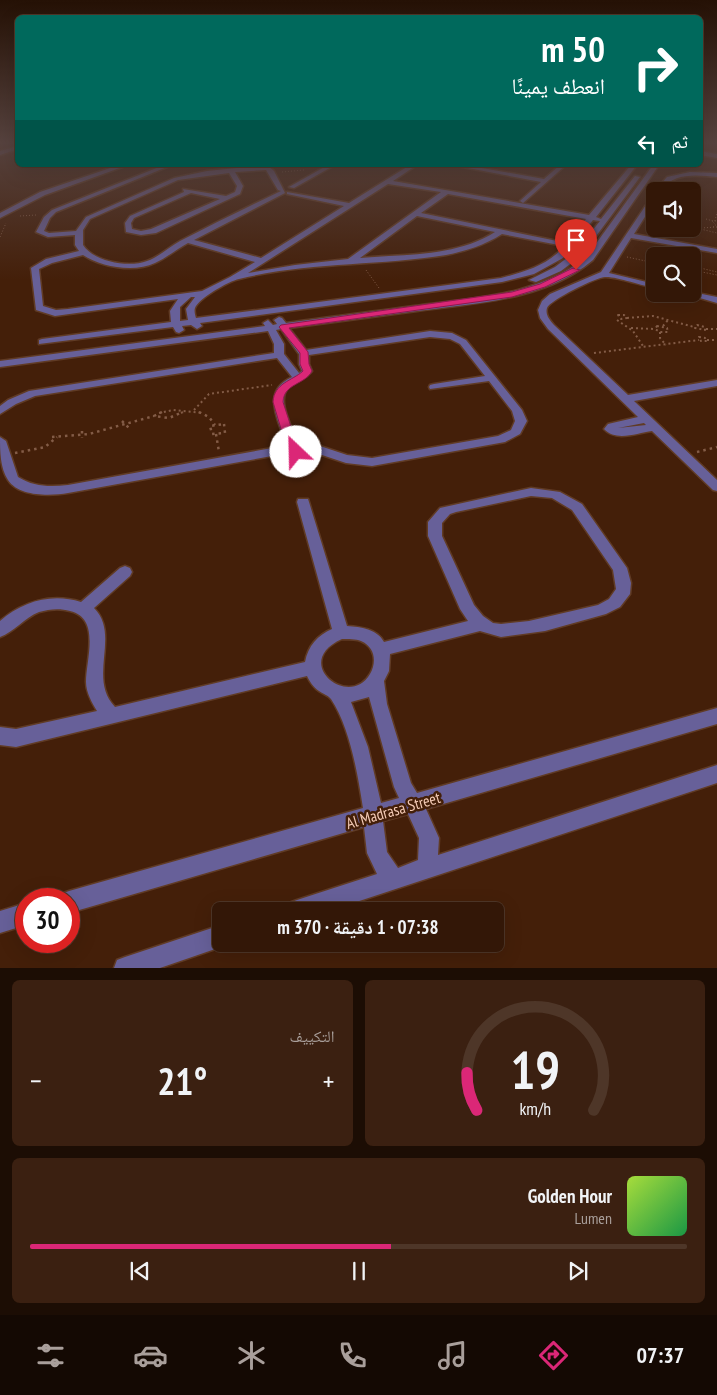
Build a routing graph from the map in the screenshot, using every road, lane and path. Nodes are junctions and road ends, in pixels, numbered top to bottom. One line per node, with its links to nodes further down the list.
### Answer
1 (43, 189): 20 (street)
2 (57, 189): 26 (street)
3 (109, 189): 37 (street)
4 (152, 189): 37 (street)
5 (176, 189): 17 (street)
6 (240, 189): 18 (street)
7 (285, 189): 40 (street)
8 (291, 189): 21 (street)
9 (369, 189): 21 (street)
10 (437, 189): 16 (street)
11 (456, 189): 19 (street)
12 (537, 189): 19 (street)
13 (615, 189): 27 (street)
14 (628, 189): 29 (street)
15 (639, 189): 65 (street)
16 (447, 191): 25 (street); 27 (street)
17 (191, 192): 18 (street); 18 (street)
18 (226, 198)
19 (523, 201): 27 (street)
20 (7, 202)
21 (345, 204): 46 (street)
22 (646, 209): 39 (street)
23 (26, 212): 28 (path)
24 (717, 212): 31 (path)
25 (415, 214): 36 (street); 48 (street)
26 (0, 216)
27 (593, 216): 29 (street); 41 (street)
28 (15, 217)
29 (606, 218): 65 (street)
30 (706, 218): 31 (path)
31 (716, 222): 33 (path)
32 (701, 228): 33 (path)
33 (712, 228): 34 (path)
34 (717, 228)
35 (701, 229): 38 (path)
36 (500, 232): 41 (street); 47 (street)
37 (79, 233): 43 (street)
38 (717, 233)
39 (629, 234): 42 (street); 44 (street)
40 (187, 240): 43 (street); 46 (street)
41 (568, 246): 58 (street)
42 (717, 251)
43 (84, 252): 57 (street)
44 (616, 254): 45 (path); 52 (street)
45 (646, 260)
46 (262, 261): 54 (street)
47 (360, 261): 48 (street); 58 (path)
48 (349, 262): 54 (street)
49 (701, 268): 51 (path)
50 (701, 272): 53 (path)
51 (717, 272)
52 (604, 274): 55 (street); 86 (street)
53 (717, 275)
54 (233, 279): 56 (street)
55 (646, 284)
56 (206, 292): 57 (street); 64 (street)
57 (196, 295): 69 (street)
58 (384, 295): 64 (street)
59 (701, 296): 60 (street)
60 (717, 300)
61 (628, 318): 62 (path); 62 (path); 63 (path)
62 (621, 319): 70 (path)
63 (669, 319): 67 (path); 68 (path)
64 (193, 322): 69 (street); 73 (street)
65 (281, 323): 66 (street); 84 (street)
66 (268, 325): 73 (street); 85 (street); 88 (street)
67 (663, 326): 71 (path); 76 (path)
68 (694, 327): 72 (path); 74 (path)
69 (179, 328): 73 (street); 81 (street); 87 (street)
70 (630, 328): 71 (path); 83 (path)
71 (655, 329): 76 (path)
72 (705, 329): 74 (path); 75 (path)
73 (200, 330)
74 (700, 330): 77 (path)
75 (717, 330)
76 (660, 332): 82 (path)
77 (702, 337): 78 (path); 79 (path)
78 (699, 340): 79 (path); 82 (path)
79 (707, 340): 80 (path)
80 (717, 340)
81 (42, 342)
82 (666, 345): 83 (path)
83 (643, 346): 86 (path)
84 (304, 352): 89 (street); 90 (street)
85 (279, 355): 89 (street); 96 (street)
86 (580, 355): 94 (street)
87 (0, 357)
88 (0, 364)
89 (298, 376): 92 (street)
90 (491, 378): 93 (street); 107 (street)
91 (717, 383): 94 (street)
92 (286, 384): 95 (path); 105 (street)
93 (434, 388)
94 (626, 399): 110 (street)
95 (194, 410): 97 (path); 100 (path)
96 (0, 411)
97 (183, 412): 98 (path); 98 (path)
98 (154, 416): 99 (path)
99 (123, 422): 101 (path); 104 (path)
100 (215, 425): 102 (path); 102 (path)
101 (129, 428)
102 (216, 434): 112 (path)
103 (52, 437): 104 (path)
104 (57, 437): 111 (path)
105 (290, 439): 107 (street); 109 (street)
106 (0, 442): 111 (street)
107 (302, 444): 109 (street)
108 (717, 447): 110 (path)
109 (283, 450): 112 (street)
110 (683, 455): 113 (street)
111 (3, 457): 112 (street)
112 (221, 461)
113 (717, 487)
114 (303, 502): 119 (street)
115 (125, 572): 116 (street)
116 (84, 609): 118 (street); 124 (street)
117 (482, 624): 117 (street); 120 (street)
118 (0, 630)
119 (341, 632): 120 (street); 121 (street)
120 (380, 650): 122 (street)
121 (313, 667): 123 (street); 124 (street)
122 (376, 683): 123 (street); 128 (street)
123 (337, 693): 129 (street)
124 (112, 716): 126 (street)
125 (717, 716): 128 (street, Al Madrasa Street)
126 (0, 736)
127 (717, 774): 130 (street)
128 (411, 804): 129 (street, Al Madrasa Street); 130 (street)
129 (373, 815): 131 (street); 132 (street, Al Madrasa Street)
130 (424, 870): 131 (street)
131 (395, 879): 133 (street)
132 (80, 899)
133 (325, 902)
134 (15, 917): 135 (street)
135 (0, 922)
136 (212, 939): 137 (street)
137 (125, 968)

